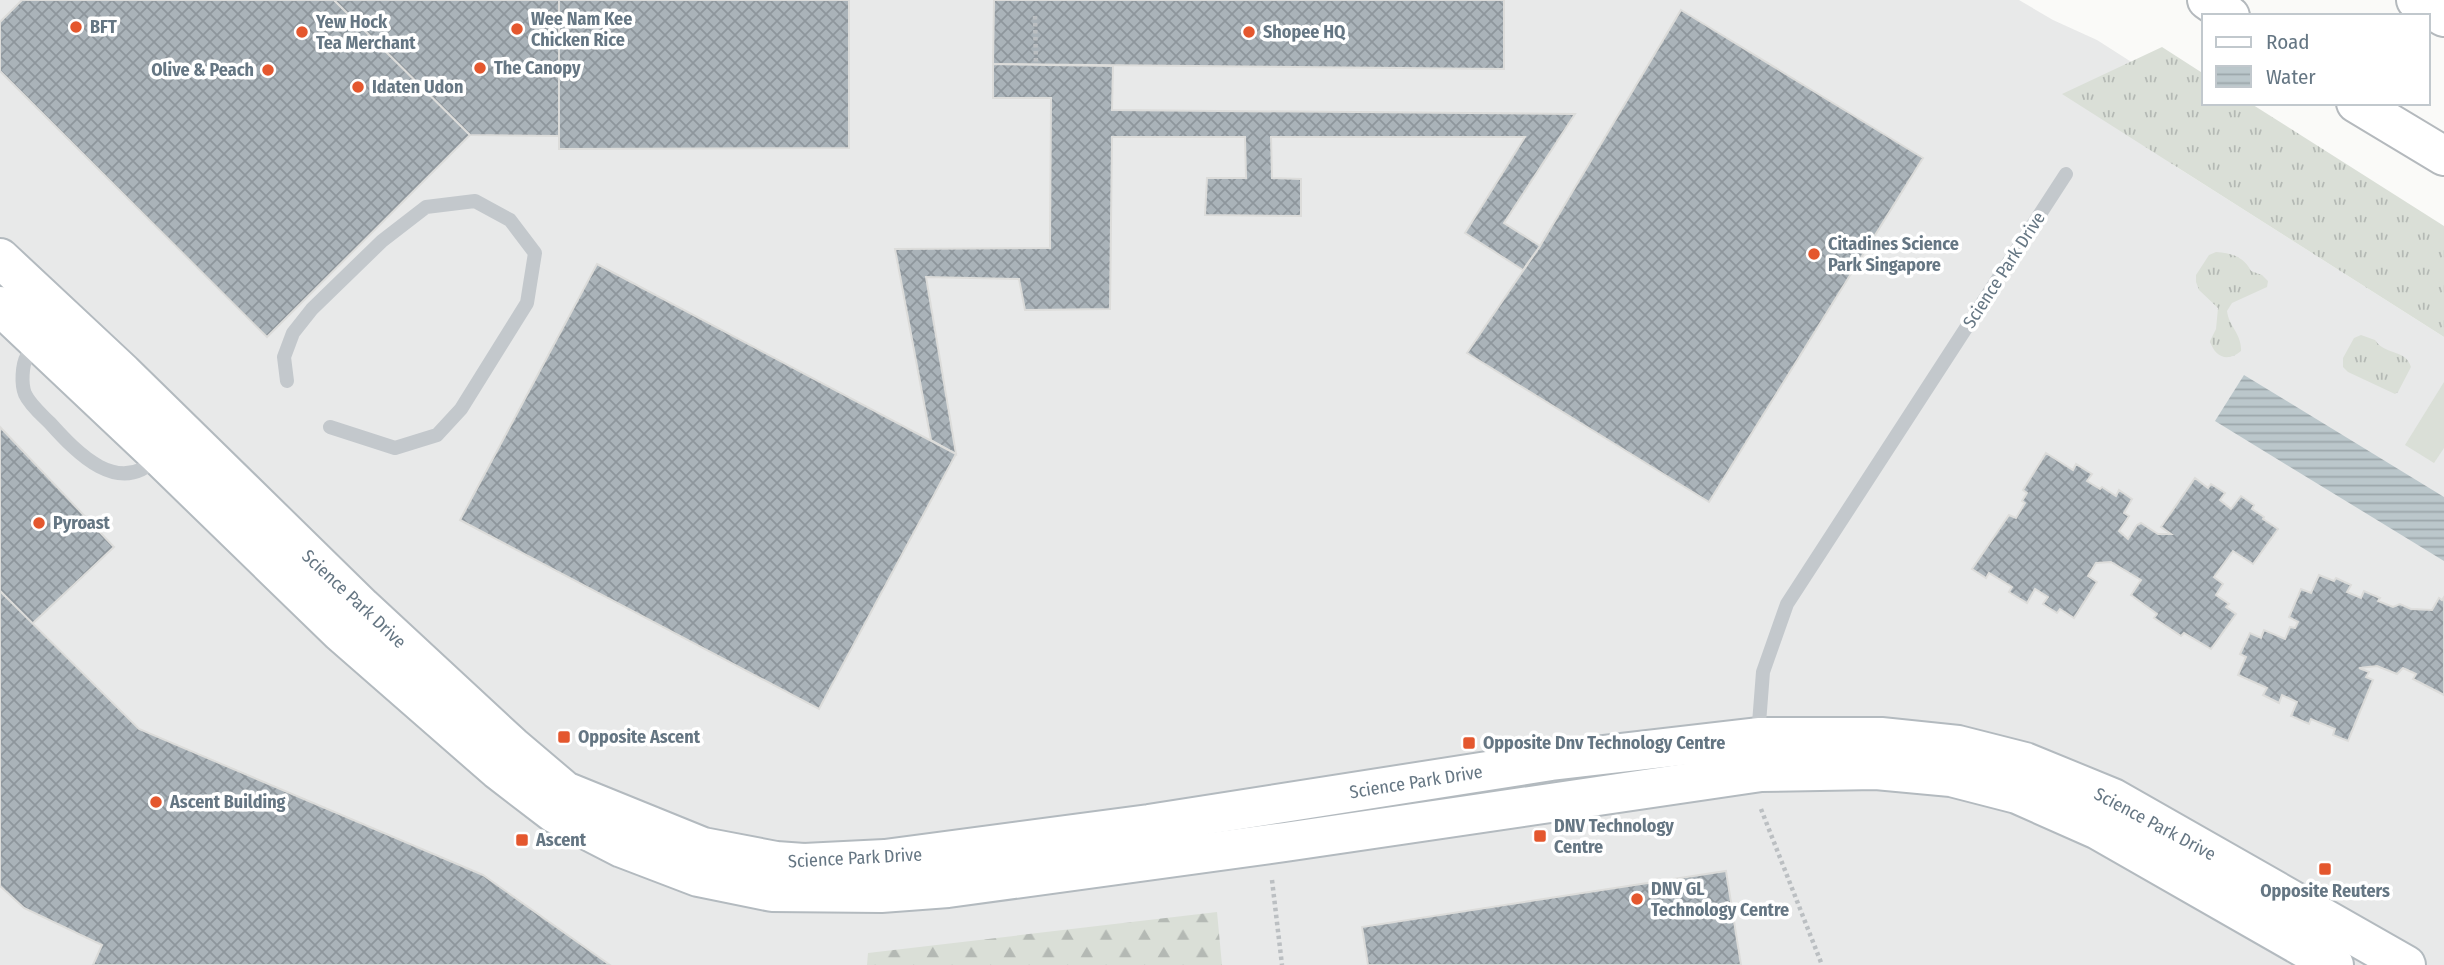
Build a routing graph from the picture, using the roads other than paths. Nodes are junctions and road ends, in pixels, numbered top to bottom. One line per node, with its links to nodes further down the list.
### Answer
1 (2207, 0): 3 (main road)
2 (2416, 0): 4 (main road)
3 (2227, 14)
4 (2444, 17)
5 (2359, 105): 6 (main road)
6 (2444, 156)
7 (2066, 174): 16 (lane, Science Park Drive)
8 (0, 257): 14 (main road, Science Park Drive)
9 (0, 306): 10 (main road, Science Park Drive)
10 (39, 342): 13 (main road, Science Park Drive); 13 (lane)
11 (287, 381): 12 (lane)
12 (330, 428)
13 (159, 456): 14 (main road, Science Park Drive)
14 (351, 620): 16 (main road, Science Park Drive)
15 (1879, 753): 16 (main road, Science Park Drive); 17 (main road, Science Park Drive); 18 (main road, Science Park Drive)
16 (1759, 754)
17 (2334, 965)
18 (2406, 965)

